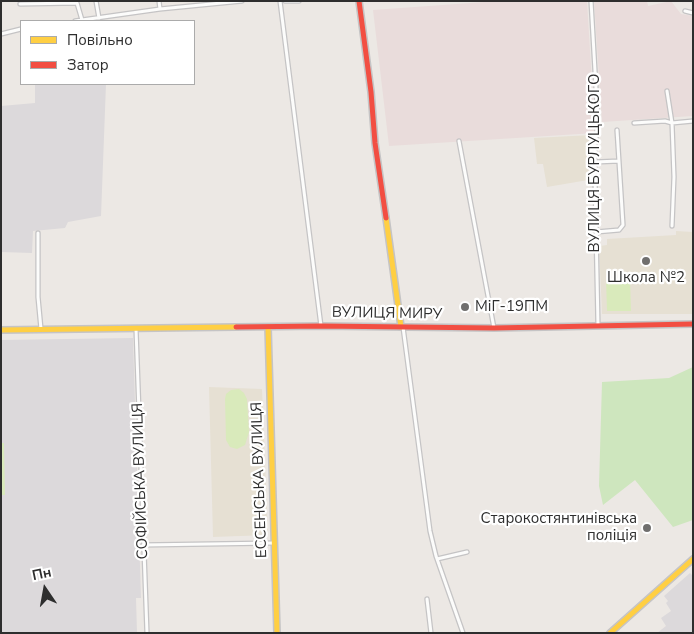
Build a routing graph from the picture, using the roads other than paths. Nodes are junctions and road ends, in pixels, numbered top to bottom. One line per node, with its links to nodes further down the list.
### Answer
1 (96, 1): 13 (street)
2 (159, 1): 10 (street)
3 (242, 1): 10 (street)
4 (280, 1): 30 (street, ВУЛИЦЯ МИРУ)
5 (285, 1): 6 (street)
6 (299, 1)
7 (359, 1): 32 (street)
8 (591, 1): 24 (street, ВУЛИЦЯ БУРЛУЦЬКОГО)
9 (20, 4): 14 (street)
10 (160, 10): 13 (street)
11 (684, 11): 12 (street)
12 (693, 13)
13 (99, 18): 14 (street)
14 (82, 20)
15 (20, 29): 16 (street)
16 (1, 34)
17 (667, 91): 19 (street)
18 (693, 121): 19 (street)
19 (672, 123): 20 (street); 25 (street)
20 (634, 124)
21 (617, 130): 23 (street)
22 (459, 142): 33 (street)
23 (619, 161): 24 (street); 26 (street)
24 (595, 162): 26 (street, ВУЛИЦЯ БУРЛУЦЬКОГО)
25 (672, 226)
26 (596, 232): 29 (street, ВУЛИЦЯ БУРЛУЦЬКОГО)
27 (38, 233): 34 (street)
28 (693, 324): 29 (street, ВУЛИЦЯ МИРУ)
29 (598, 325): 33 (street, ВУЛИЦЯ МИРУ)
30 (321, 326): 31 (street, ВУЛИЦЯ МИРУ); 32 (street, ВУЛИЦЯ МИРУ)
31 (268, 327): 35 (street, ВУЛИЦЯ МИРУ); 37 (street, ЕССЕНСЬКА ВУЛИЦЯ)
32 (402, 327): 33 (street, ВУЛИЦЯ МИРУ); 40 (street)
33 (494, 328)
34 (41, 329): 35 (street, ВУЛИЦЯ МИРУ); 36 (street, ВУЛИЦЯ МИРУ)
35 (136, 329): 38 (street, СОФІЙСЬКА ВУЛИЦЯ)
36 (1, 330)
37 (274, 543): 38 (street); 44 (street, ЕССЕНСЬКА ВУЛИЦЯ)
38 (143, 546): 43 (street, СОФІЙСЬКА ВУЛИЦЯ)
39 (467, 552): 40 (street)
40 (437, 559): 46 (street)
41 (693, 560): 47 (street)
42 (427, 599): 45 (street)
43 (147, 633)
44 (277, 633)
45 (431, 633)
46 (464, 633)
47 (610, 633)

